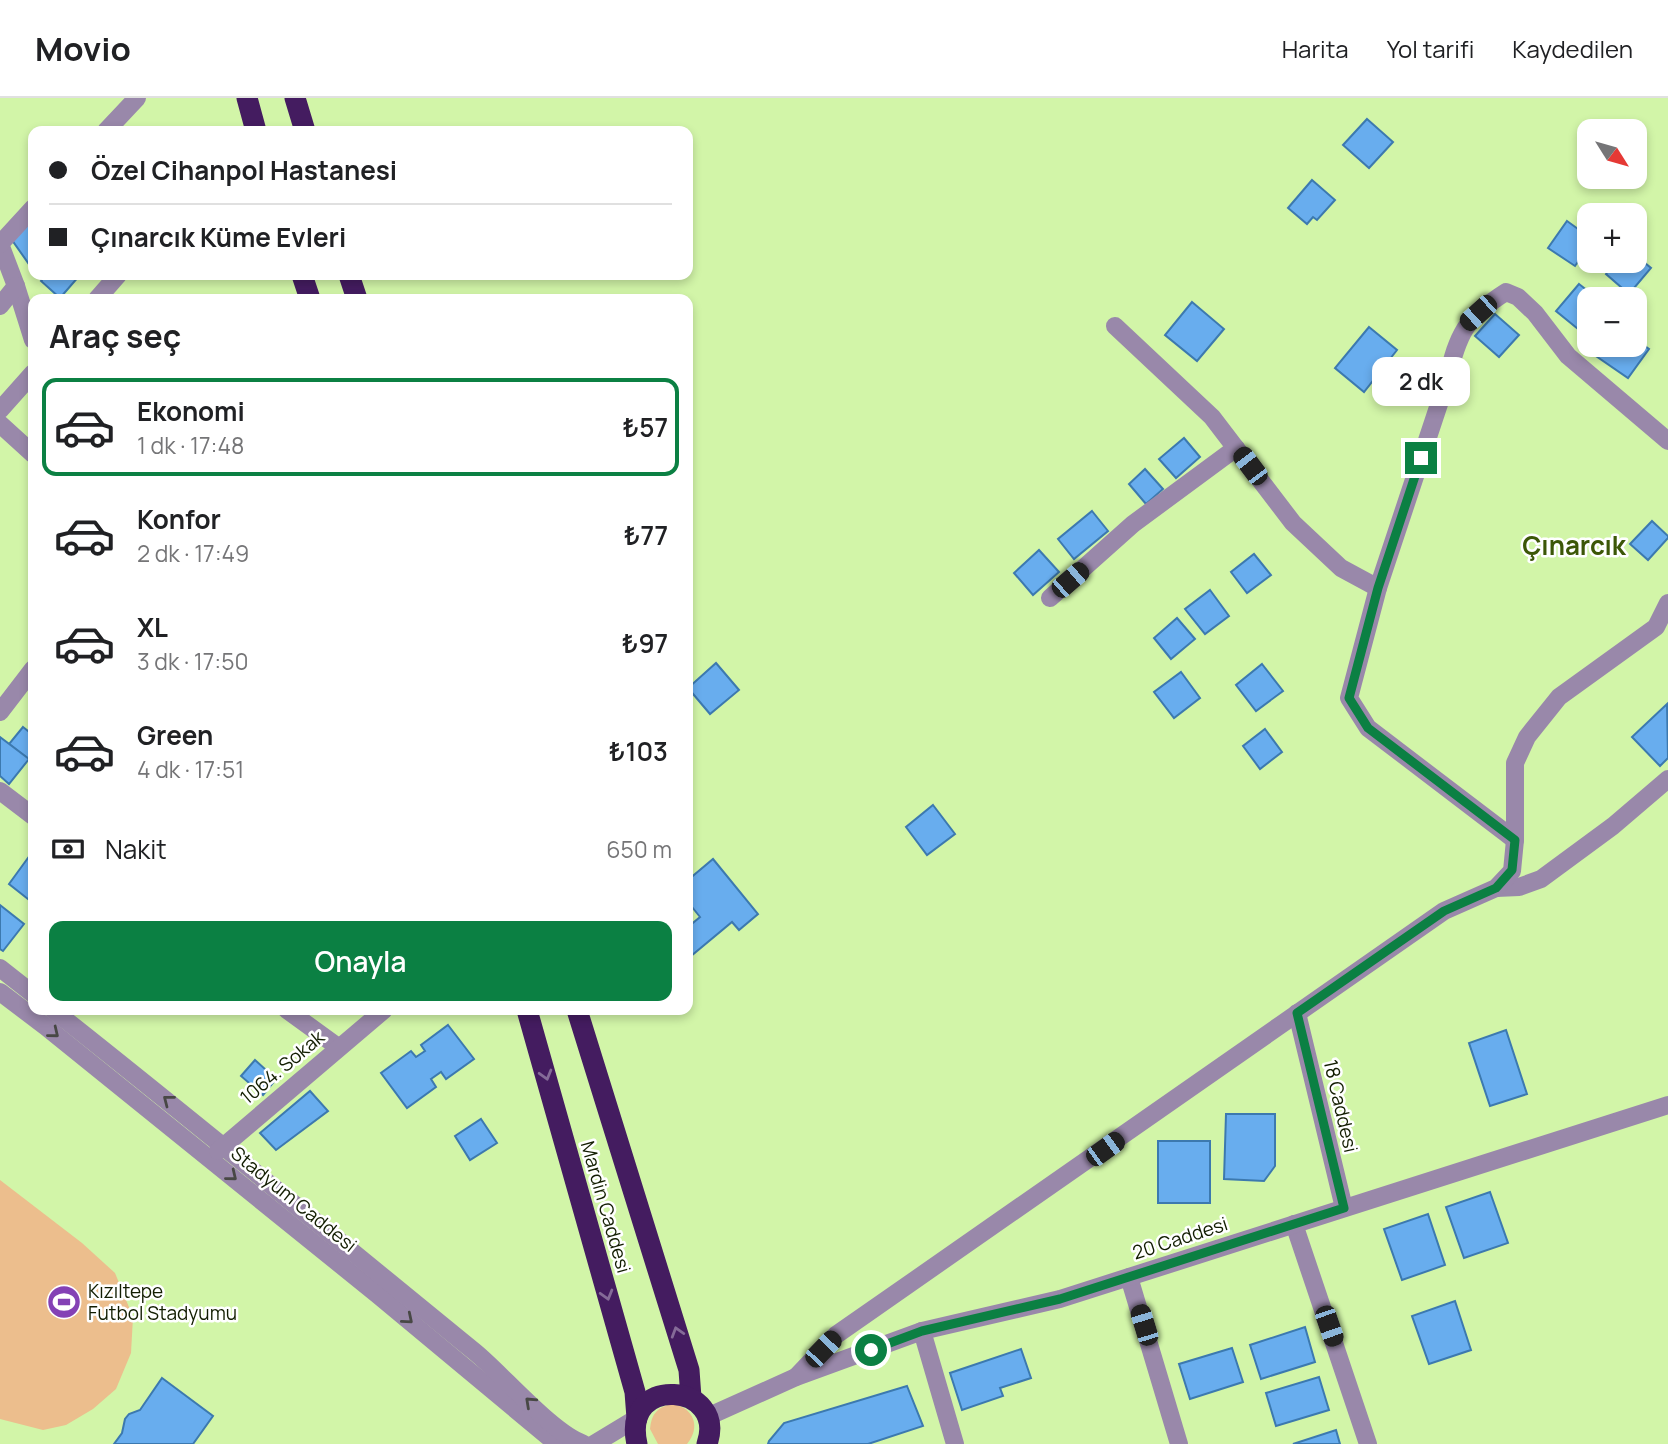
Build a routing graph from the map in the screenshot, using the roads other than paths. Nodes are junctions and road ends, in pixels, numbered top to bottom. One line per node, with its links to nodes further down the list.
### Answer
1 (137, 98): 4 (street)
2 (247, 98): 5 (highway)
3 (295, 98): 6 (highway)
4 (111, 126)
5 (251, 126)
6 (303, 126)
7 (28, 213): 8 (street)
8 (0, 244): 10 (street)
9 (114, 280): 11 (street)
10 (16, 286): 12 (street); 13 (street)
11 (101, 294)
12 (0, 306)
13 (28, 324)
14 (1115, 326): 19 (street)
15 (28, 379): 16 (street)
16 (0, 410)
17 (0, 424): 20 (street)
18 (1668, 441): 21 (street)
19 (1236, 448): 21 (street); 22 (street)
20 (28, 449)
21 (1378, 588): 29 (street)
22 (1050, 598)
23 (1668, 604): 29 (street)
24 (28, 676): 25 (street)
25 (0, 712)
26 (1668, 779): 30 (street)
27 (0, 791): 28 (street)
28 (28, 812)
29 (1515, 840): 30 (street)
30 (1496, 888): 34 (street)
31 (0, 968): 32 (street)
32 (28, 990)
33 (0, 992): 35 (street, Stadyum Caddesi, one-way to 35)
34 (1297, 1013): 46 (street, 18 Caddesi); 50 (street)
35 (28, 1014)
36 (29, 1015): 45 (street, Stadyum Caddesi, one-way to 45)
37 (59, 1015): 44 (street, one-way to 37)
38 (294, 1015): 42 (street)
39 (378, 1015): 42 (street, 1064. Sokak)
40 (528, 1015): 52 (highway, Mardin Caddesi, one-way to 52)
41 (579, 1015): 51 (highway, Mardin Caddesi, one-way to 41)
42 (338, 1047): 44 (street, 1064. Sokak)
43 (1668, 1105): 46 (street, 20 Caddesi)
44 (223, 1144): 45 (street, 1064. Sokak); 55 (street, one-way to 44)
45 (211, 1159): 54 (street, Stadyum Caddesi, one-way to 54)
46 (1344, 1208): 47 (street, 20 Caddesi)
47 (1294, 1224): 48 (street, 20 Caddesi); 60 (street)
48 (1129, 1277): 49 (street, 20 Caddesi); 59 (street)
49 (922, 1331): 50 (street, 20 Caddesi); 58 (street)
50 (796, 1377): 53 (street, 20 Caddesi)
51 (691, 1398): 52 (highway); 53 (highway)
52 (637, 1418): 56 (street); 57 (highway, Mardin Caddesi)
53 (709, 1436)
54 (557, 1444)
55 (584, 1444)
56 (594, 1444)
57 (637, 1444)
58 (955, 1444)
59 (1179, 1444)
60 (1368, 1444)

